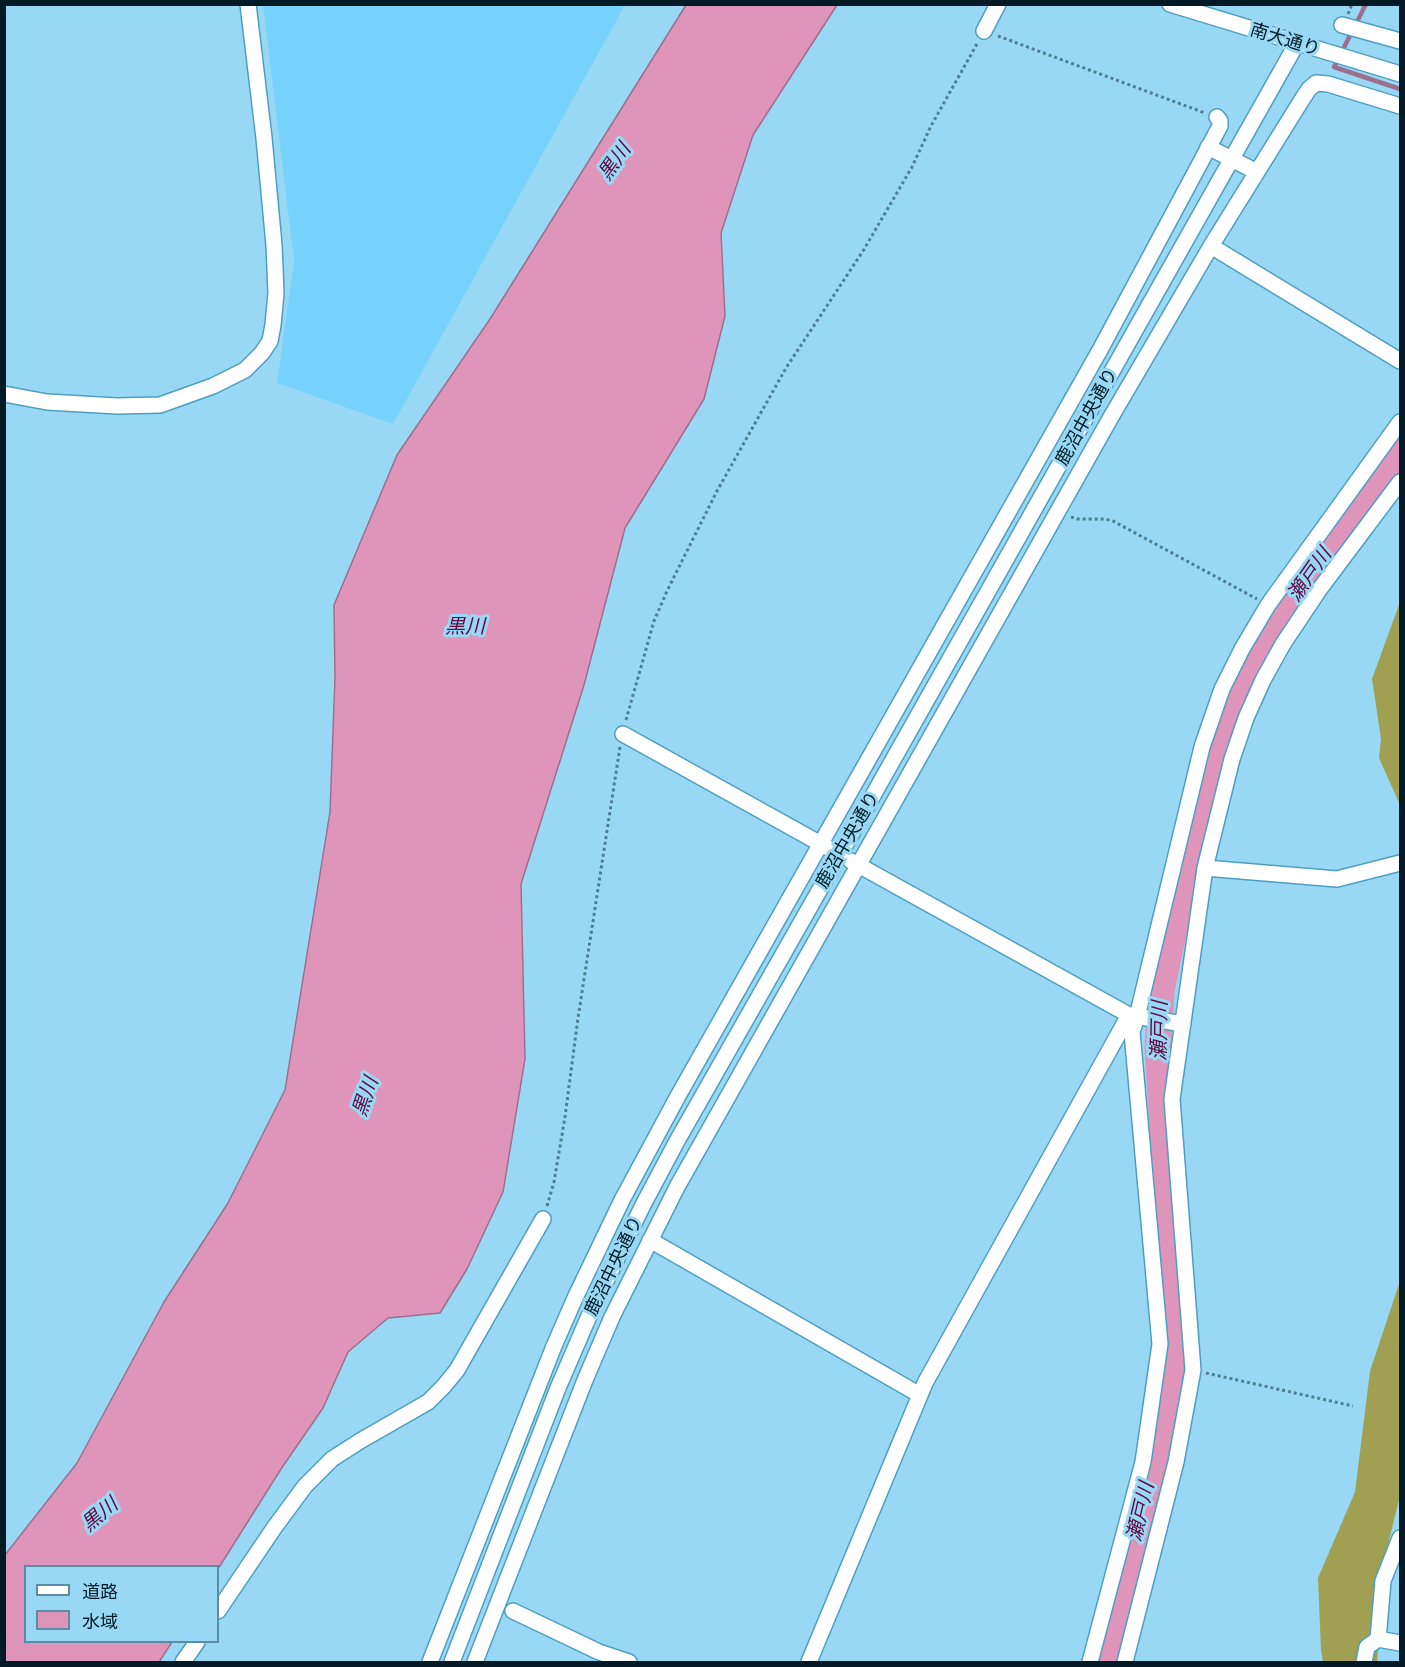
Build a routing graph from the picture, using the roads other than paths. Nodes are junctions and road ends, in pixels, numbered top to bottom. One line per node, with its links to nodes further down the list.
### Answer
1 (248, 4): 19 (street)
2 (998, 4): 5 (street)
3 (1170, 4): 7 (street, 南大通り)
4 (1342, 26): 6 (street)
5 (984, 31)
6 (1401, 41)
7 (1297, 43): 8 (street, 南大通り); 12 (street, 鹿沼中央通り)
8 (1401, 74)
9 (1401, 106): 13 (street)
10 (1217, 117): 11 (street)
11 (1208, 147): 12 (street); 15 (street)
12 (1232, 159): 13 (street); 16 (street, 鹿沼中央通り)
13 (1257, 172): 14 (street)
14 (1211, 246): 17 (street); 18 (street)
15 (1100, 350): 16 (street); 23 (street)
16 (1119, 361): 18 (street); 24 (street, 鹿沼中央通り)
17 (1401, 361)
18 (1138, 371): 26 (street)
19 (4, 394)
20 (1401, 422): 28 (street)
21 (1401, 482): 27 (street)
22 (623, 734): 23 (street)
23 (821, 844): 24 (street); 40 (street)
24 (840, 855): 26 (street); 41 (street, 鹿沼中央通り)
25 (1401, 863): 27 (street)
26 (858, 865): 28 (street); 31 (street)
27 (1205, 868): 29 (street)
28 (1133, 1016): 29 (street); 32 (street); 45 (street)
29 (1183, 1024): 46 (street)
30 (543, 1219): 34 (street)
31 (650, 1240): 32 (street); 42 (street)
32 (920, 1395): 44 (street)
33 (1401, 1538): 36 (street)
34 (219, 1610)
35 (513, 1611): 43 (street)
36 (1378, 1640): 38 (street); 47 (street)
37 (196, 1643): 39 (street)
38 (1401, 1643)
39 (183, 1662)
40 (430, 1662)
41 (452, 1662)
42 (475, 1662)
43 (629, 1662)
44 (809, 1662)
45 (1090, 1662)
46 (1125, 1662)
47 (1364, 1662)

